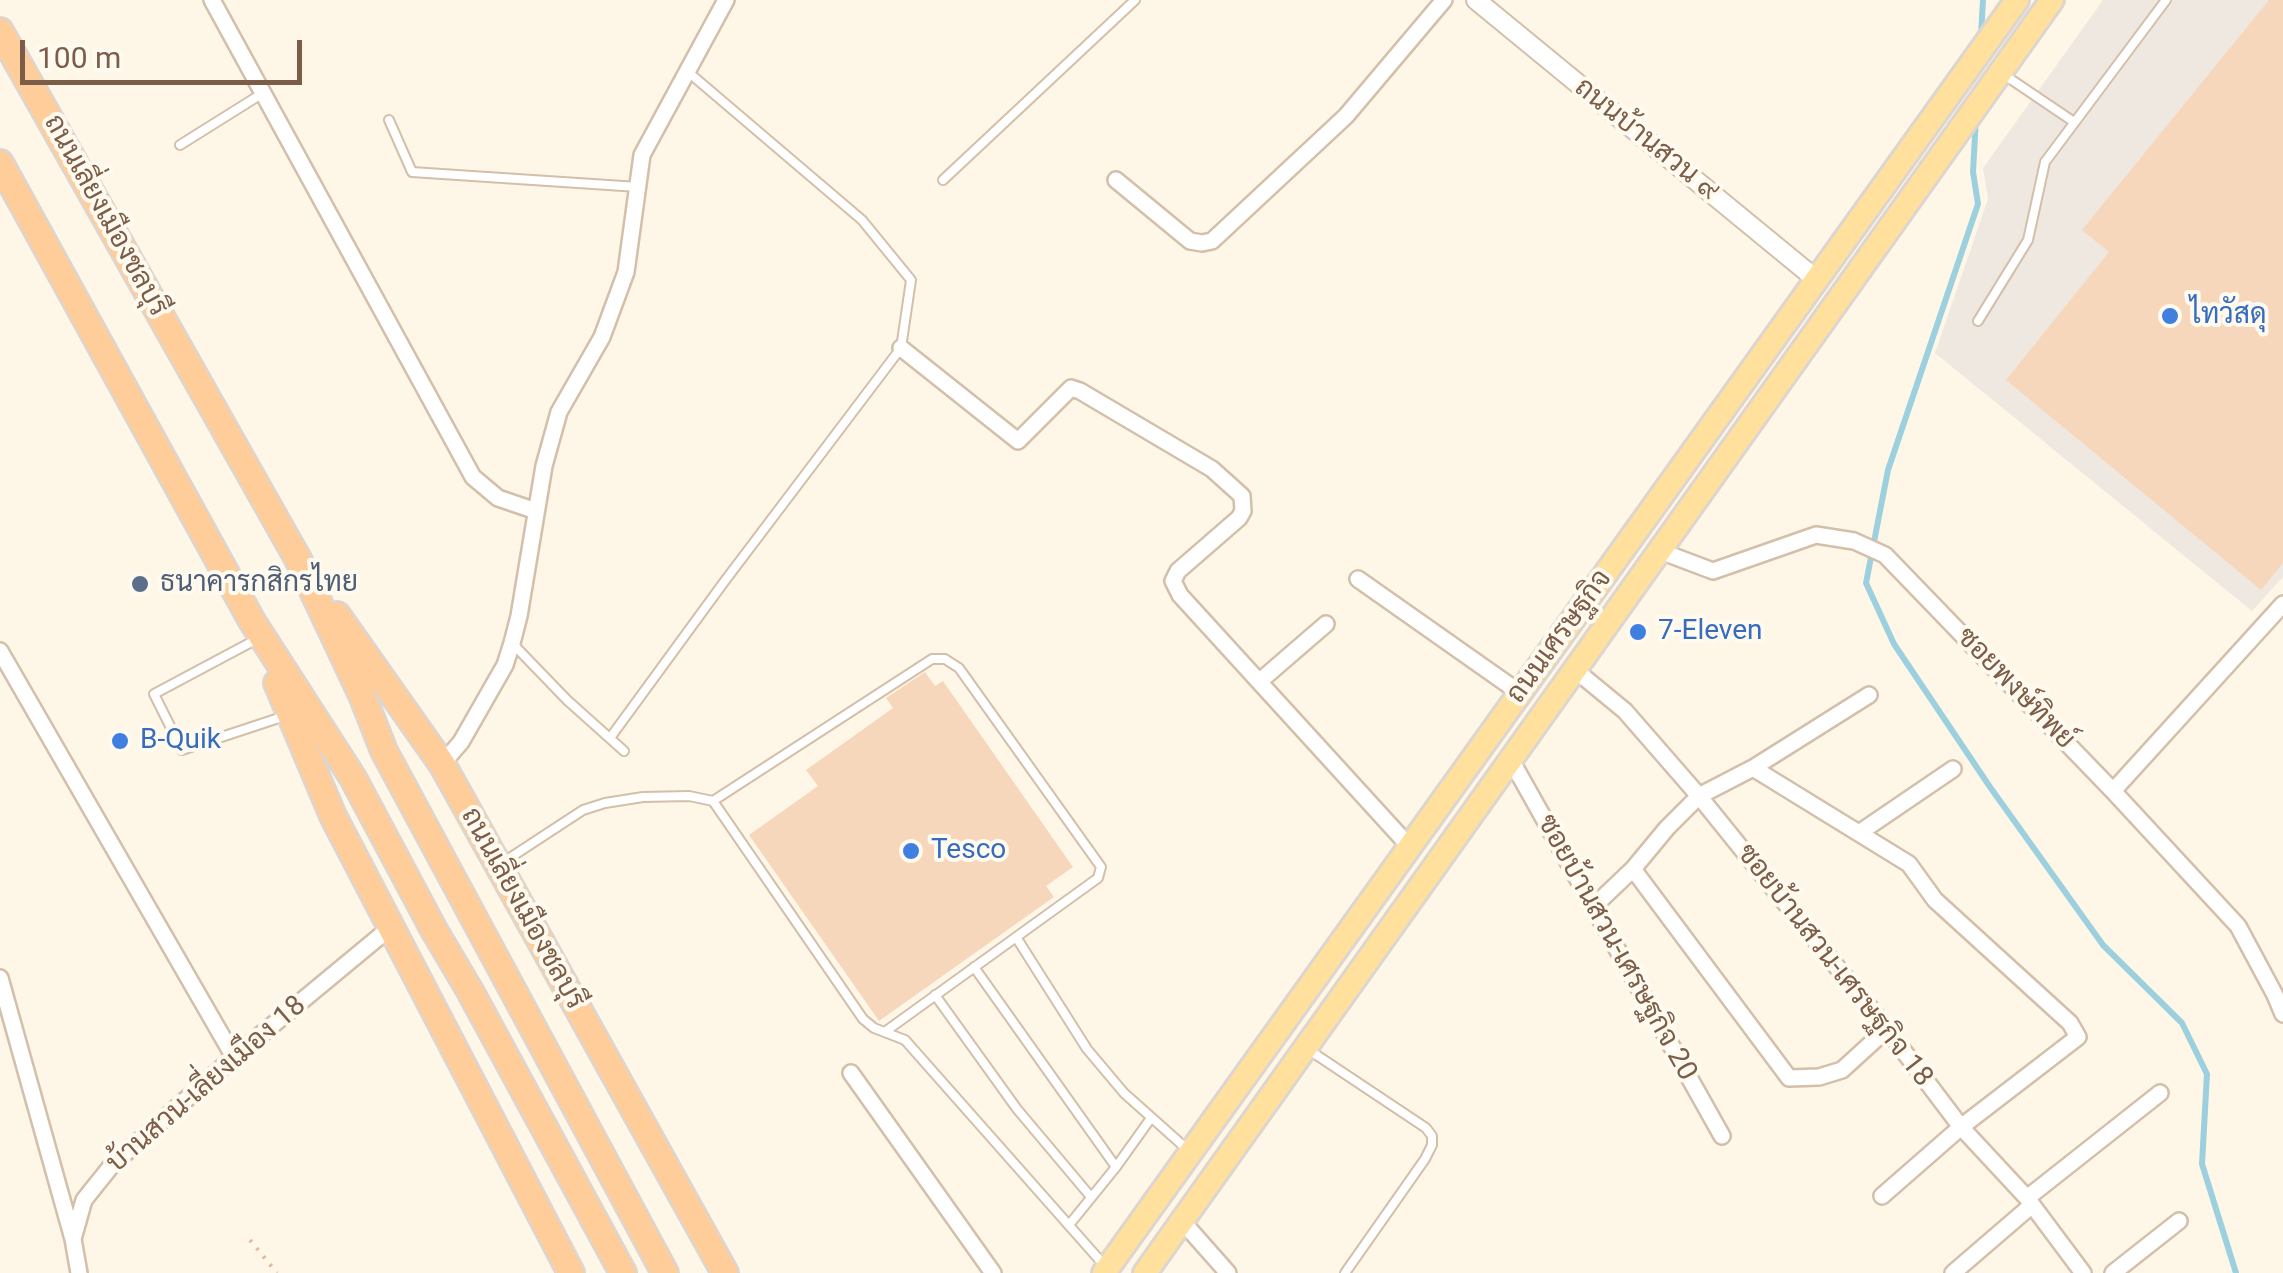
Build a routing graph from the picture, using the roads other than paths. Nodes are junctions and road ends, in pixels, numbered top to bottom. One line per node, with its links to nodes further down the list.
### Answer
1 (212, 0): 12 (street)
2 (726, 0): 10 (street)
3 (1135, 0): 17 (lane)
4 (1444, 0): 18 (street)
5 (1476, 0): 20 (street, ถนนบ้านสวน ๙)
6 (2052, 0): 11 (main road, ถนนเศรษฐกิจ)
7 (2166, 0): 14 (lane)
8 (2010, 9): 20 (main road, ถนนเศรษฐกิจ)
9 (0, 31): 26 (highway, ถนนเลี่ยงเมืองชลบุรี)
10 (687, 71): 19 (street); 23 (lane)
11 (2000, 72): 14 (lane); 21 (main road, ถนนเศรษฐกิจ)
12 (262, 93): 15 (lane); 24 (street)
13 (389, 120): 19 (lane)
14 (2074, 122): 22 (lane)
15 (180, 145)
16 (0, 163): 30 (highway)
17 (943, 180)
18 (1116, 180)
19 (638, 187): 24 (street)
20 (1817, 280): 21 (main road); 35 (main road, ถนนเศรษฐกิจ)
21 (1840, 296): 25 (main road, ถนนเศรษฐกิจ)
22 (1978, 321)
23 (902, 348): 34 (street); 38 (lane)
24 (536, 511): 31 (street)
25 (1660, 551): 33 (main road, ถนนเศรษฐกิจ); 44 (street, ซอยพงษ์ทิพย์)
26 (298, 559): 41 (highway, ถนนเลี่ยงเมืองชลบุรี); 81 (highway, ถนนเลี่ยงเมืองชลบุรี)
27 (1358, 578): 35 (street)
28 (2283, 604): 44 (street)
29 (1326, 624): 34 (street)
30 (255, 630): 37 (highway); 37 (lane); 80 (highway)
31 (512, 643): 38 (lane); 41 (street)
32 (0, 651): 62 (street)
33 (1574, 668): 40 (main road, ถนนเศรษฐกิจ); 45 (street, ซอยบ้านสวน-เศรษฐกิจ 18)
34 (1260, 680): 48 (street)
35 (1520, 693): 48 (main road, ถนนเศรษฐกิจ)
36 (1868, 695): 42 (street)
37 (290, 714): 52 (highway)
38 (610, 738): 39 (lane)
39 (624, 751)
40 (1511, 760): 51 (street, ซอยบ้านสวน-เศรษฐกิจ 20); 61 (main road, ถนนเศรษฐกิจ)
41 (442, 764): 49 (highway, ถนนเลี่ยงเมืองชลบุรี)
42 (1753, 768): 45 (street); 47 (street)
43 (1953, 769): 47 (street)
44 (2113, 791): 57 (street, ซอยพงษ์ทิพย์)
45 (1699, 796): 50 (street); 59 (street, ซอยบ้านสวน-เศรษฐกิจ 18)
46 (713, 801): 49 (lane); 53 (lane); 60 (lane)
47 (1860, 833): 66 (street)
48 (1409, 846): 58 (main road, ถนนเศรษฐกิจ)
49 (498, 866): 82 (highway, ถนนเลี่ยงเมืองชลบุรี)
50 (1634, 869): 51 (street); 59 (street)
51 (1592, 907): 67 (street, ซอยบ้านสวน-เศรษฐกิจ 20)
52 (390, 927): 62 (street, บ้านสวน-เลี่ยงเมือง 18); 79 (highway)
53 (1016, 938): 54 (lane); 65 (lane)
54 (974, 967): 56 (lane); 69 (lane)
55 (0, 978): 76 (street)
56 (935, 995): 60 (lane); 71 (lane)
57 (2283, 1014)
58 (1279, 1028): 61 (main road); 68 (main road, ถนนเศรษฐกิจ)
59 (1887, 1029): 66 (street, ซอยบ้านสวน-เศรษฐกิจ 18)
60 (886, 1030): 75 (lane)
61 (1306, 1048): 73 (main road, ถนนเศรษฐกิจ); 86 (lane)
62 (234, 1057): 76 (street, บ้านสวน-เลี่ยงเมือง 18)
63 (851, 1073): 83 (street)
64 (2160, 1093): 72 (street)
65 (1151, 1118): 68 (lane); 69 (lane)
66 (1961, 1127): 70 (street); 72 (street, ซอยบ้านสวน-เศรษฐกิจ 18)
67 (1722, 1136)
68 (1190, 1152): 77 (main road, ถนนเศรษฐกิจ)
69 (1116, 1167): 71 (lane)
70 (1882, 1196)
71 (1092, 1197): 75 (lane)
72 (2030, 1201): 87 (street); 88 (street, ซอยบ้านสวน-เศรษฐกิจ 18)
73 (1182, 1221): 84 (main road, ถนนเศรษฐกิจ); 85 (street)
74 (2179, 1222): 89 (street)
75 (1068, 1224): 77 (lane)
76 (73, 1238): 78 (street)
77 (1106, 1271)
78 (79, 1273)
79 (571, 1273)
80 (624, 1273)
81 (665, 1273)
82 (725, 1273)
83 (993, 1273)
84 (1145, 1273)
85 (1228, 1273)
86 (1345, 1273)
87 (1953, 1273)
88 (2083, 1273)
89 (2113, 1273)

